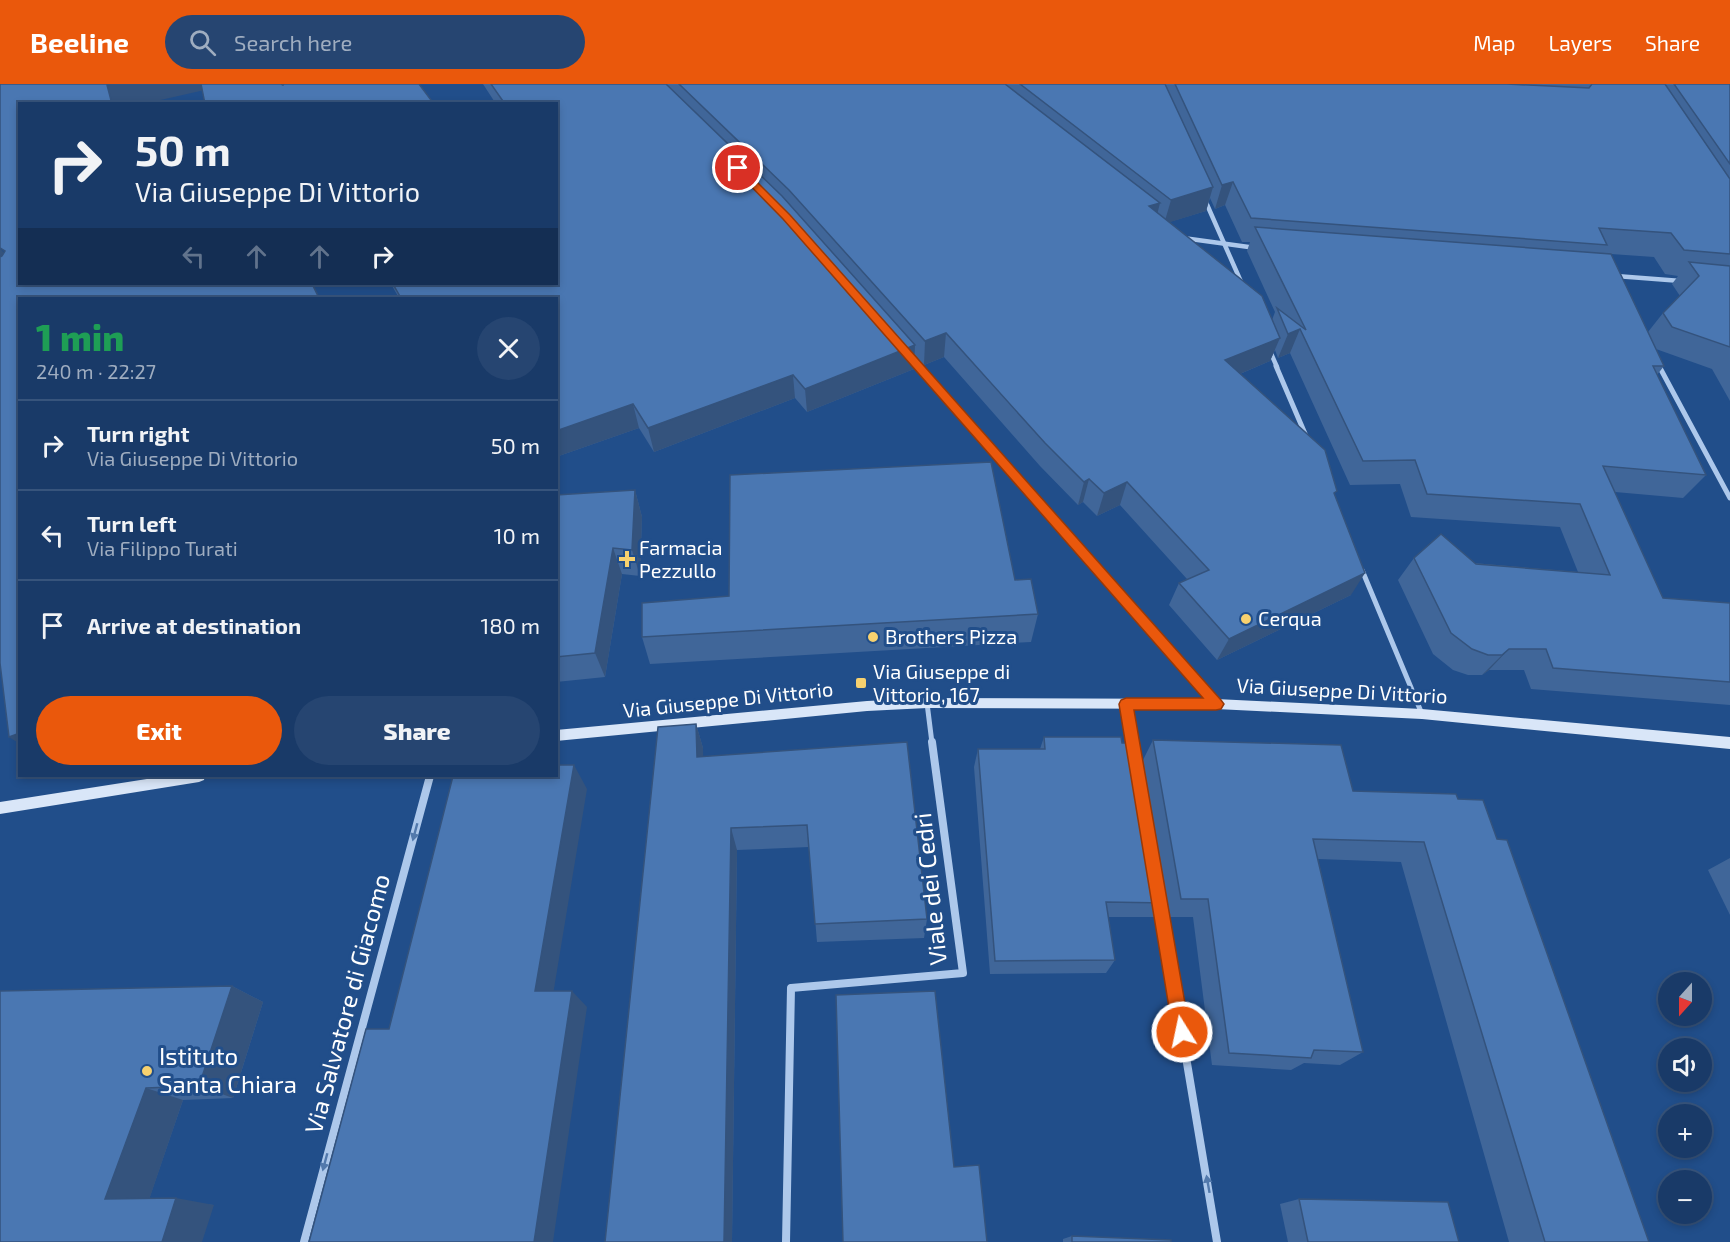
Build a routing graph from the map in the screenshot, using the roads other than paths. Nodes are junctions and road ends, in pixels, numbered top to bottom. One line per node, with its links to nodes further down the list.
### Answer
1 (1202, 192): 3 (street)
2 (1174, 234): 3 (street)
3 (1226, 245): 4 (street); 7 (street)
4 (1260, 248)
5 (1686, 281): 6 (street)
6 (1615, 286)
7 (1244, 289)
8 (1267, 343): 11 (street)
9 (909, 355): 16 (street)
10 (1653, 357): 12 (street)
11 (1308, 441)
12 (1730, 498)
13 (1358, 561): 17 (street)
14 (927, 703): 15 (street, Via Giuseppe Di Vittorio); 18 (street, Via Giuseppe Di Vittorio); 26 (street, Viale dei Cedri)
15 (1126, 704): 16 (street, Via Giuseppe Di Vittorio); 20 (street)
16 (1216, 704): 17 (street, Via Giuseppe Di Vittorio)
17 (1422, 714): 19 (street, Via Giuseppe Di Vittorio)
18 (558, 736)
19 (1730, 743)
20 (1136, 763)
21 (193, 777): 23 (street)
22 (430, 777): 25 (street, Via Salvatore di Giacomo, one-way to 25)
23 (0, 808)
24 (1158, 891): 27 (street, one-way to 24)
25 (304, 1242)
26 (786, 1242)
27 (1217, 1242)

